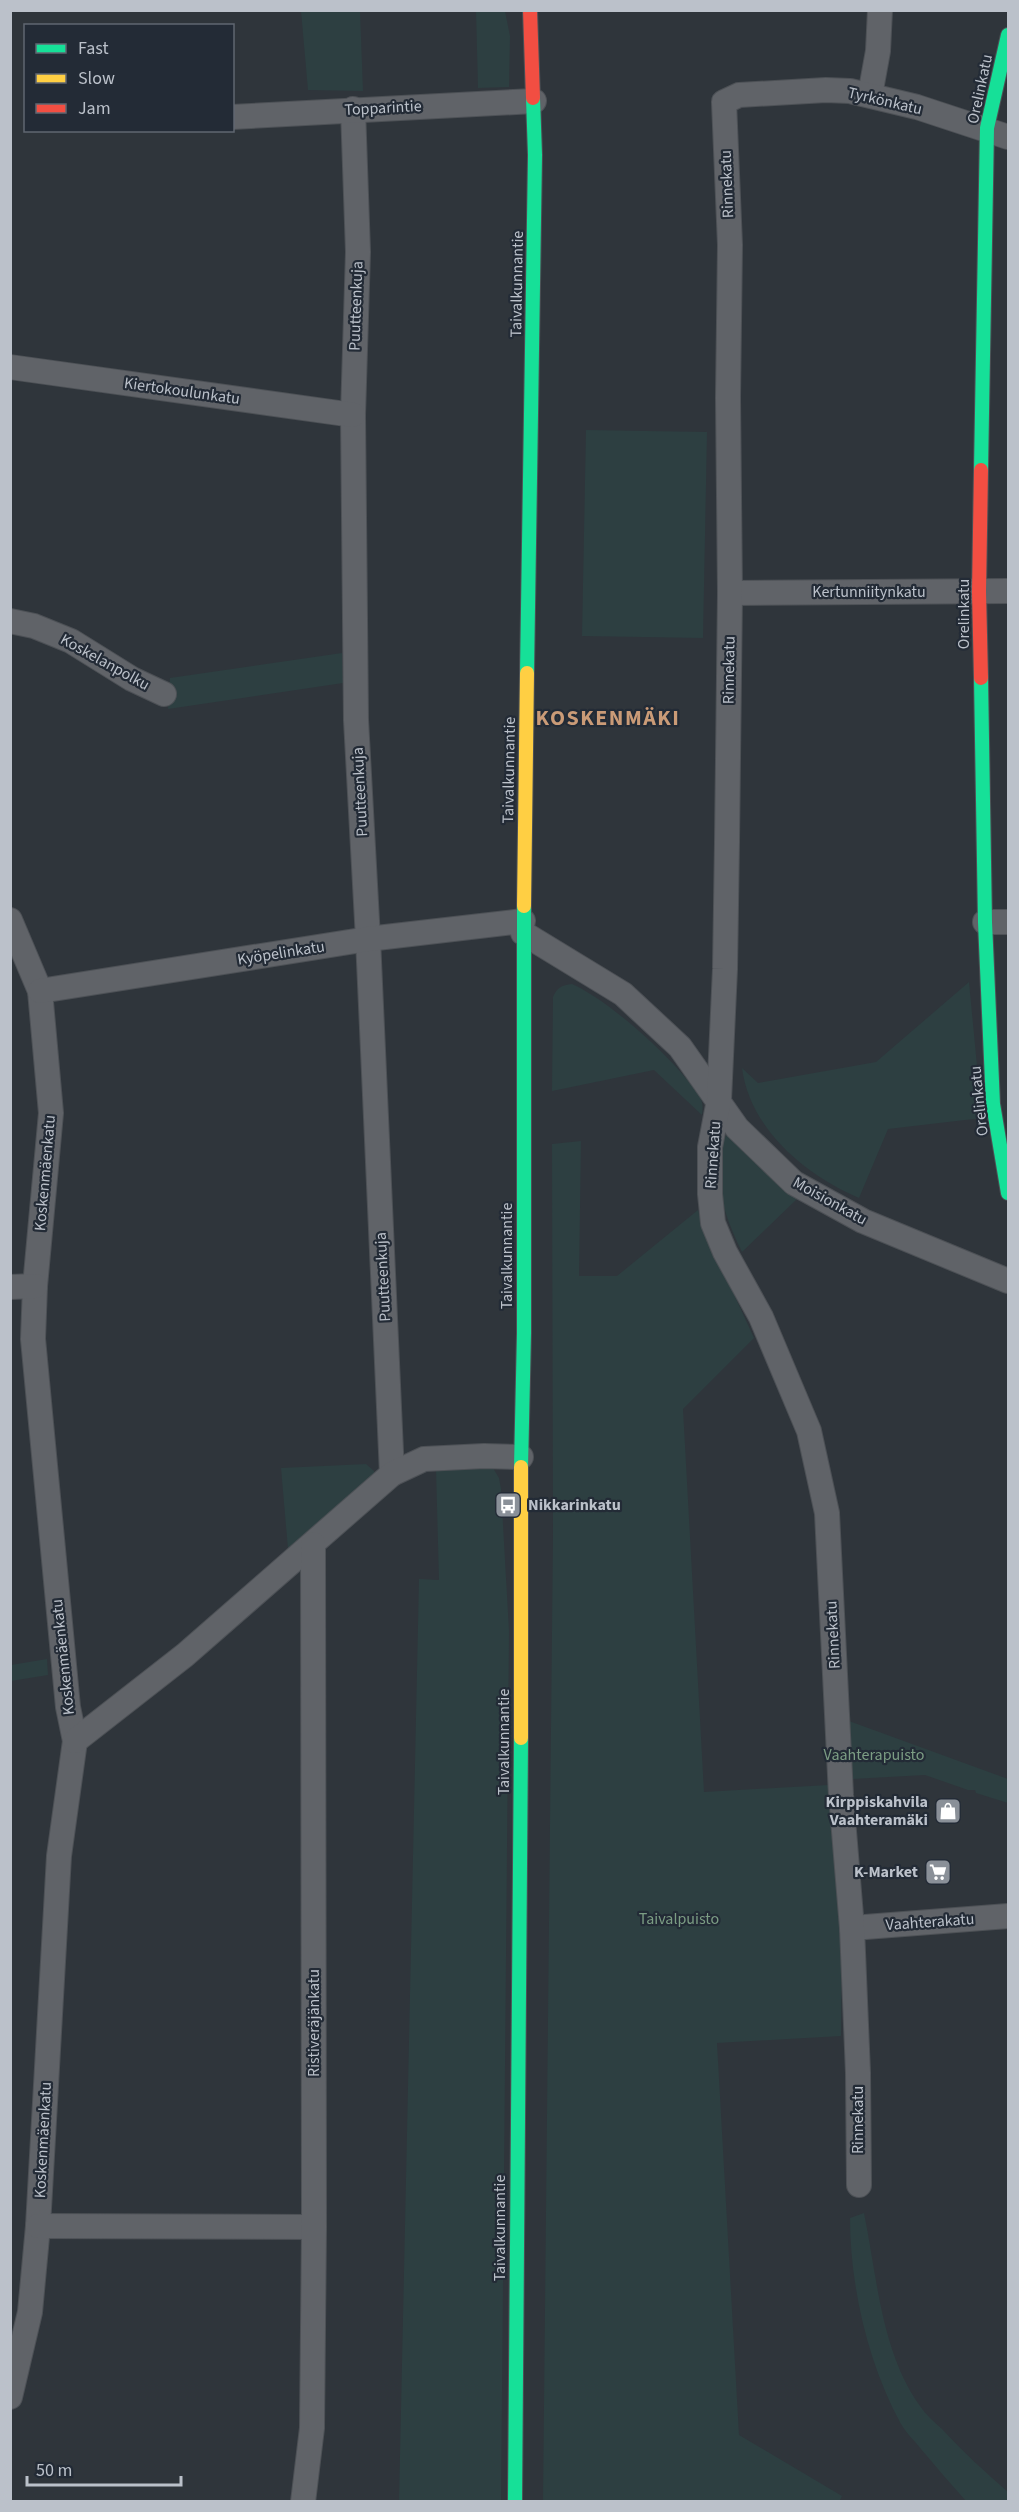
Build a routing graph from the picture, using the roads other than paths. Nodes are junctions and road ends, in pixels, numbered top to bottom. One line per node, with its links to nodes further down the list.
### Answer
1 (530, 10): 5 (main road, Taivalkunnantie)
2 (880, 10): 4 (street)
3 (1008, 35): 9 (main road, Orelinkatu)
4 (870, 95): 6 (street, Tyrkönkatu); 9 (street, Tyrkönkatu)
5 (534, 101): 7 (street, Topparintie); 19 (main road, Taivalkunnantie)
6 (724, 102): 14 (street, Rinnekatu)
7 (353, 109): 8 (street, Topparintie); 11 (street, Puutteenkuja)
8 (234, 117)
9 (998, 133): 13 (main road, Orelinkatu)
10 (10, 367): 11 (street, Kiertokoulunkatu)
11 (353, 415): 20 (street, Puutteenkuja)
12 (1008, 591): 13 (street, Kertunniitynkatu)
13 (979, 592): 14 (street, Kertunniitynkatu); 18 (main road, Orelinkatu)
14 (730, 593): 22 (street, Rinnekatu)
15 (10, 621): 16 (street, Koskelanpolku)
16 (164, 694)
17 (10, 920): 21 (street, Koskenmäenkatu)
18 (997, 922): 23 (main road, Orelinkatu)
19 (523, 927): 20 (street, Kyöpelinkatu); 22 (street, Moisionkatu); 28 (main road, Taivalkunnantie)
20 (368, 939): 21 (street, Kyöpelinkatu); 29 (street, Puutteenkuja)
21 (40, 991): 26 (street, Koskenmäenkatu)
22 (719, 1101): 25 (street, Moisionkatu); 33 (street, Rinnekatu)
23 (1001, 1104): 24 (main road, Orelinkatu)
24 (1008, 1193)
25 (1008, 1281)
26 (35, 1286): 27 (street); 31 (street, Koskenmäenkatu)
27 (10, 1287)
28 (521, 1457): 29 (street); 39 (main road, Taivalkunnantie)
29 (392, 1474): 30 (street)
30 (314, 1544): 31 (street); 36 (street, Ristiveräjänkatu)
31 (75, 1741): 35 (street, Koskenmäenkatu)
32 (1008, 1916): 33 (street, Vaahterakatu)
33 (852, 1928): 34 (street, Rinnekatu)
34 (859, 2185)
35 (38, 2226): 36 (street); 37 (street, Koskenmäenkatu)
36 (314, 2228): 38 (street, Ristiveräjänkatu)
37 (10, 2397)
38 (303, 2502)
39 (515, 2502)

